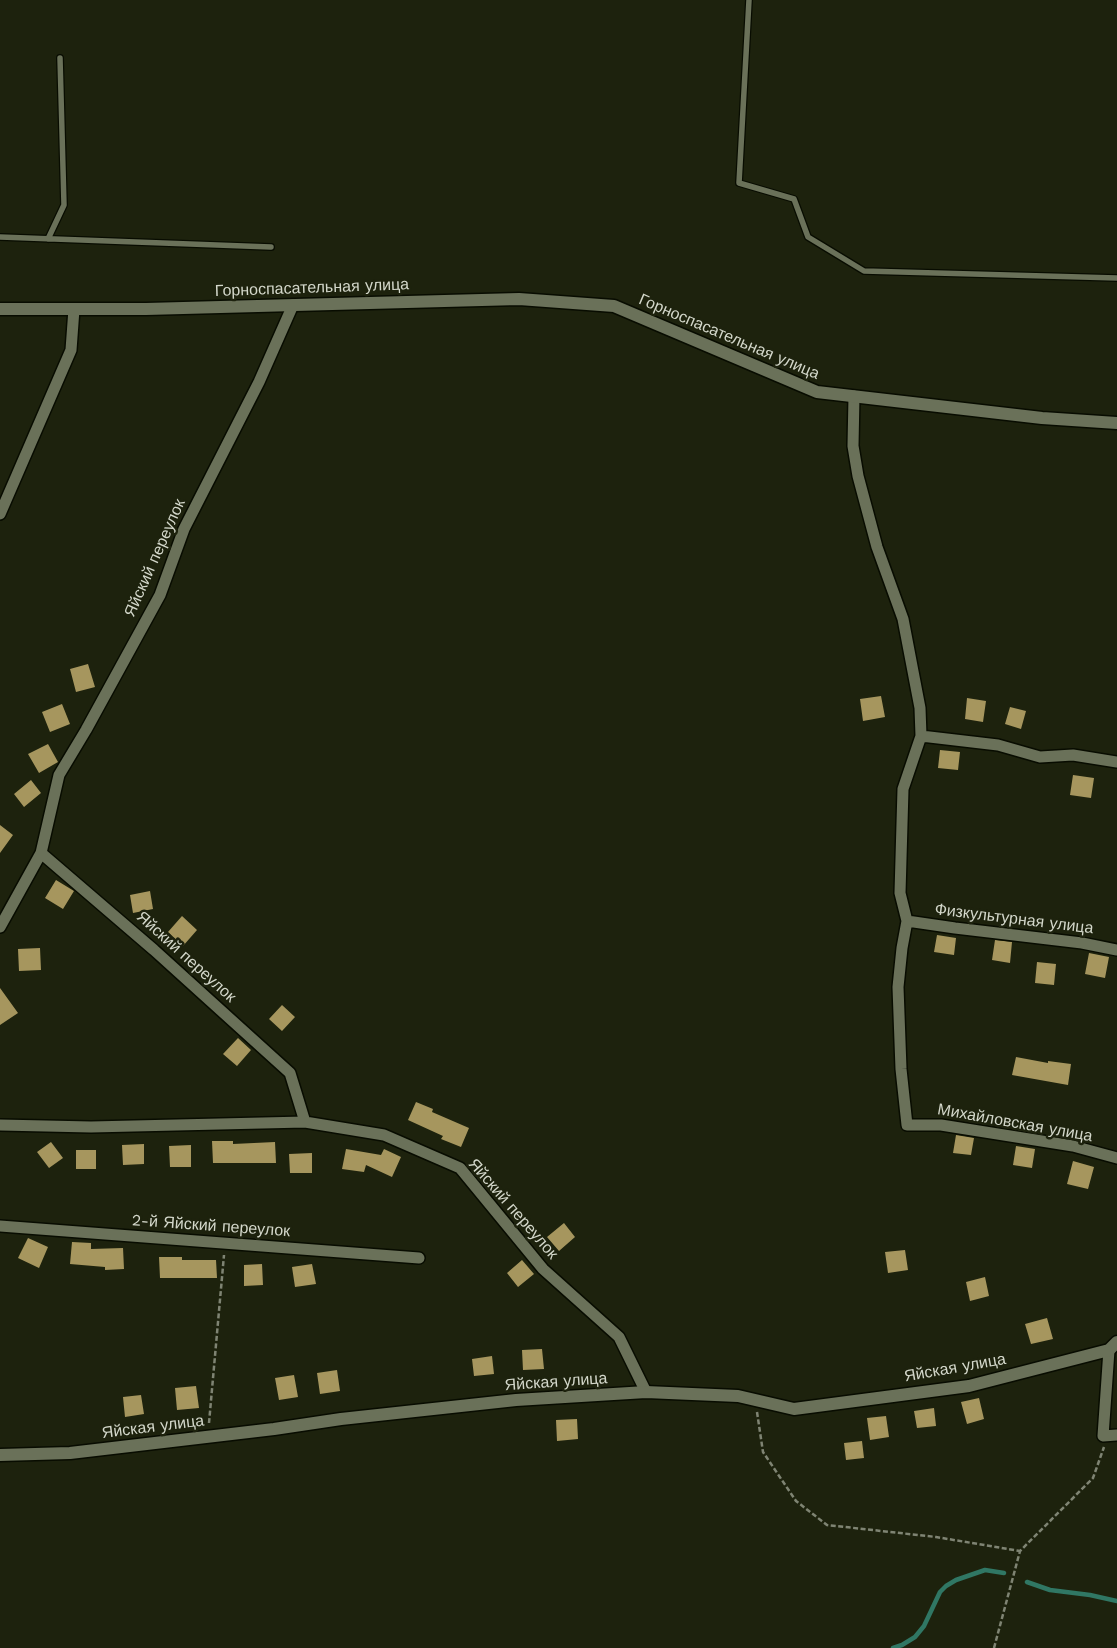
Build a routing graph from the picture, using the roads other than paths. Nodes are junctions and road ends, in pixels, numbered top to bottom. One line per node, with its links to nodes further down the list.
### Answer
1 (750, 0): 6 (lane)
2 (60, 58): 4 (lane)
3 (0, 237): 4 (lane)
4 (48, 239): 5 (lane)
5 (271, 247)
6 (1117, 278)
7 (292, 305): 9 (street, Горноспасательная улица); 10 (street, Горноспасательная улица); 15 (street, Яйский переулок)
8 (0, 309): 9 (street, Горноспасательная улица)
9 (74, 309): 12 (street)
10 (854, 396): 11 (street, Горноспасательная улица); 13 (street)
11 (1117, 423)
12 (0, 514)
13 (921, 736): 14 (street); 16 (street)
14 (1117, 762)
15 (42, 853): 17 (street, Яйский переулок); 19 (street, Яйский переулок)
16 (907, 921): 18 (street, Физкультурная улица); 21 (street, Михайловская улица)
17 (0, 927)
18 (1117, 950)
19 (305, 1122): 20 (street, Яйский переулок); 25 (street, Яйский переулок)
20 (0, 1125)
21 (1117, 1158)
22 (0, 1226): 23 (street, 2-й Яйский переулок)
23 (419, 1258)
24 (1113, 1346): 25 (street, Яйская улица); 26 (street)
25 (646, 1392): 27 (street, Яйская улица)
26 (1112, 1435)
27 (0, 1455)

